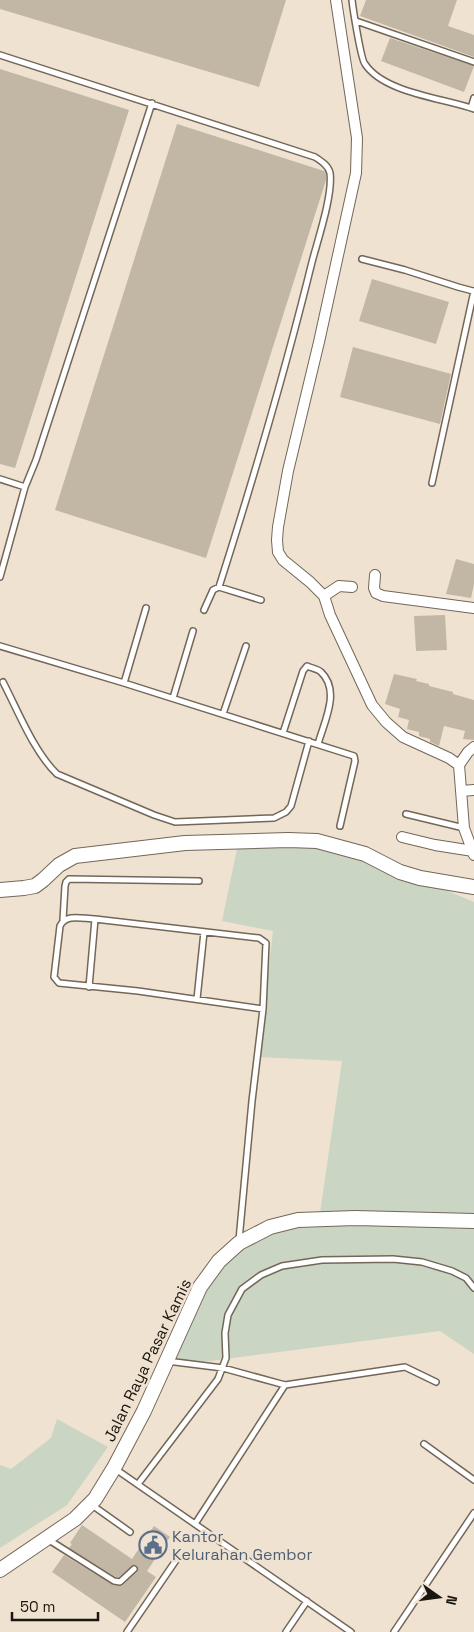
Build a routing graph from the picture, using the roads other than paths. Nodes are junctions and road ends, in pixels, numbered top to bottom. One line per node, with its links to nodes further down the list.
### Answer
1 (336, 0): 18 (street)
2 (352, 0): 3 (lane)
3 (356, 21): 5 (lane); 8 (lane)
4 (0, 55): 7 (lane)
5 (474, 62)
6 (474, 98): 8 (lane)
7 (152, 103): 13 (lane); 16 (lane)
8 (472, 108)
9 (362, 260): 10 (lane)
10 (473, 291): 12 (lane)
11 (0, 479): 13 (lane)
12 (432, 483)
13 (25, 487): 15 (lane)
14 (375, 575): 21 (street)
15 (0, 576)
16 (219, 587): 19 (lane); 22 (lane)
17 (352, 587): 18 (street)
18 (324, 596): 34 (street)
19 (261, 600)
20 (146, 608): 27 (lane)
21 (474, 608)
22 (204, 610)
23 (193, 631): 28 (lane)
24 (0, 646): 27 (lane)
25 (246, 646): 29 (lane)
26 (3, 682): 31 (lane)
27 (124, 683): 28 (lane)
28 (173, 698): 29 (lane)
29 (223, 714): 30 (lane)
30 (283, 733): 31 (lane); 32 (lane)
31 (309, 742): 32 (lane)
32 (318, 744): 38 (lane)
33 (474, 747): 34 (street)
34 (459, 765): 36 (street)
35 (474, 790): 36 (street)
36 (461, 791): 39 (street)
37 (406, 814): 39 (lane)
38 (340, 826)
39 (464, 828): 41 (street)
40 (402, 837): 41 (street)
41 (473, 853)
42 (199, 881): 46 (lane)
43 (474, 887): 44 (main road)
44 (0, 890)
45 (95, 919): 46 (lane); 47 (lane); 48 (lane)
46 (63, 920): 48 (lane)
47 (204, 932): 49 (lane); 50 (lane)
48 (89, 987): 49 (lane)
49 (197, 999): 50 (lane)
50 (263, 1010): 52 (lane)
51 (474, 1221): 52 (main road, Jalan Raya Pasar Kamis)
52 (239, 1243): 54 (main road, Jalan Raya Pasar Kamis)
53 (474, 1288): 55 (lane)
54 (166, 1361): 55 (lane); 59 (main road, Jalan Raya Pasar Kamis)
55 (223, 1368): 57 (lane); 61 (lane)
56 (436, 1382): 57 (lane)
57 (286, 1385): 64 (lane)
58 (424, 1444): 60 (lane)
59 (114, 1468): 61 (lane); 62 (main road, Jalan Raya Pasar Kamis)
60 (474, 1480)
61 (138, 1484): 64 (lane)
62 (90, 1504): 65 (lane); 66 (main road, Jalan Raya Pasar Kamis)
63 (474, 1512): 74 (lane)
64 (195, 1524): 70 (lane)
65 (130, 1532)
66 (48, 1538): 68 (lane); 69 (main road, Jalan Raya Pasar Kamis)
67 (181, 1553): 71 (lane)
68 (134, 1569)
69 (0, 1570)
70 (307, 1601): 72 (lane); 73 (lane)
71 (127, 1632)
72 (286, 1632)
73 (351, 1632)
74 (394, 1632)

